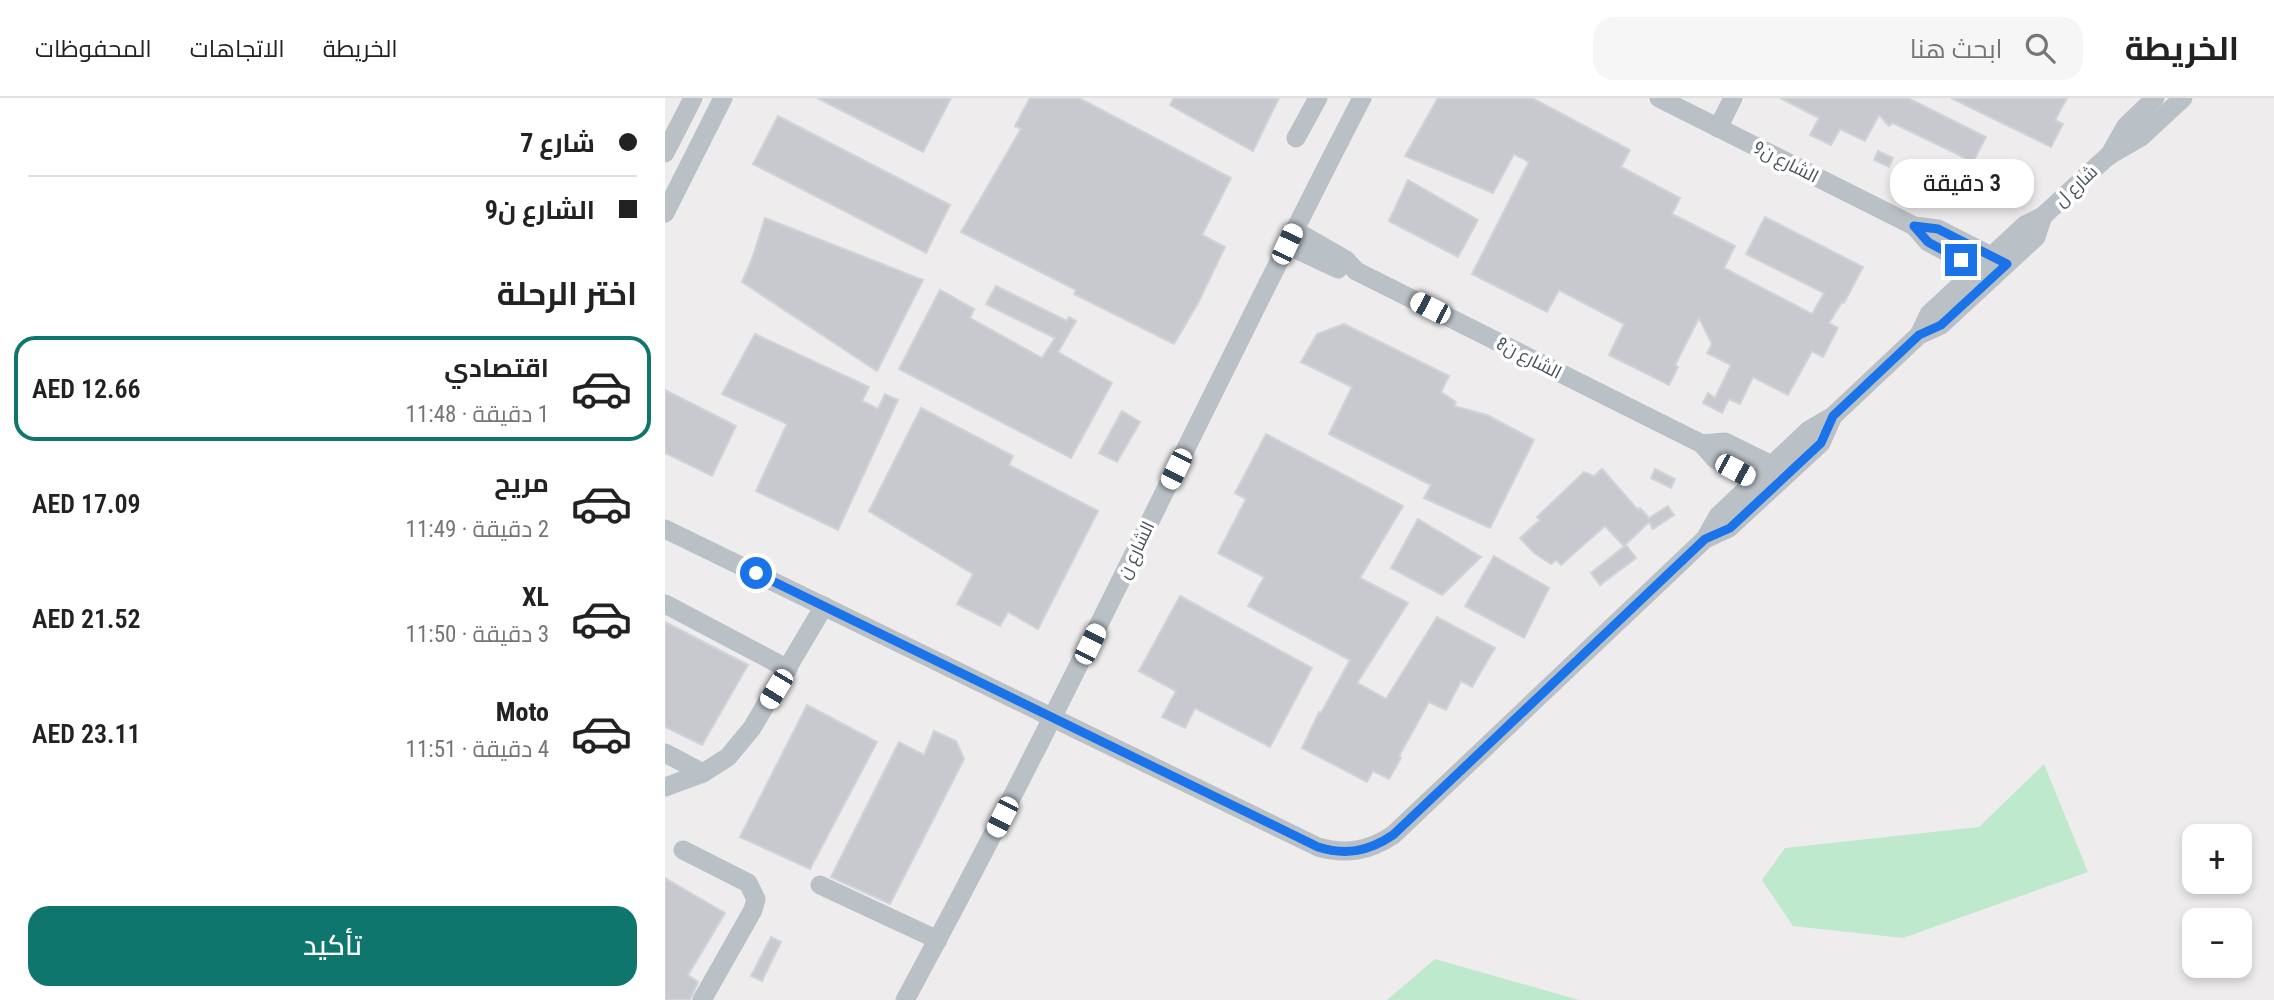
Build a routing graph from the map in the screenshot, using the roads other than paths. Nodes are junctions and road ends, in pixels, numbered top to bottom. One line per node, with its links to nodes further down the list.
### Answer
1 (693, 98): 11 (street)
2 (723, 98): 13 (street)
3 (1318, 98): 10 (street)
4 (1659, 98): 9 (street, الشارع ن9)
5 (1733, 98): 9 (street)
6 (2155, 98): 12 (street, شارع ل)
7 (2183, 98): 12 (street, شارع ل)
8 (1356, 100): 14 (street, الشارع ن)
9 (1718, 128): 15 (street, الشارع ن9)
10 (1296, 138)
11 (665, 153)
12 (2108, 156): 15 (street, شارع ل)
13 (665, 213)
14 (1290, 237): 16 (street, الشارع ن8); 23 (street, الشارع ن)
15 (1992, 266): 17 (street, شارع ل)
16 (1702, 444): 17 (street, الشارع ن8); 18 (street, الشارع ن8)
17 (1780, 469): 18 (street, شارع ل)
18 (1764, 484): 23 (street, شارع ل)
19 (665, 529): 21 (street)
20 (665, 604): 22 (street)
21 (824, 606): 22 (street); 23 (street)
22 (788, 669): 25 (street)
23 (1053, 719): 29 (street, الشارع ن)
24 (665, 753): 25 (street)
25 (703, 773): 26 (street)
26 (665, 787)
27 (683, 850): 30 (street)
28 (820, 885): 29 (street)
29 (938, 940): 31 (street, الشارع ن)
30 (702, 1000)
31 (905, 1000)

